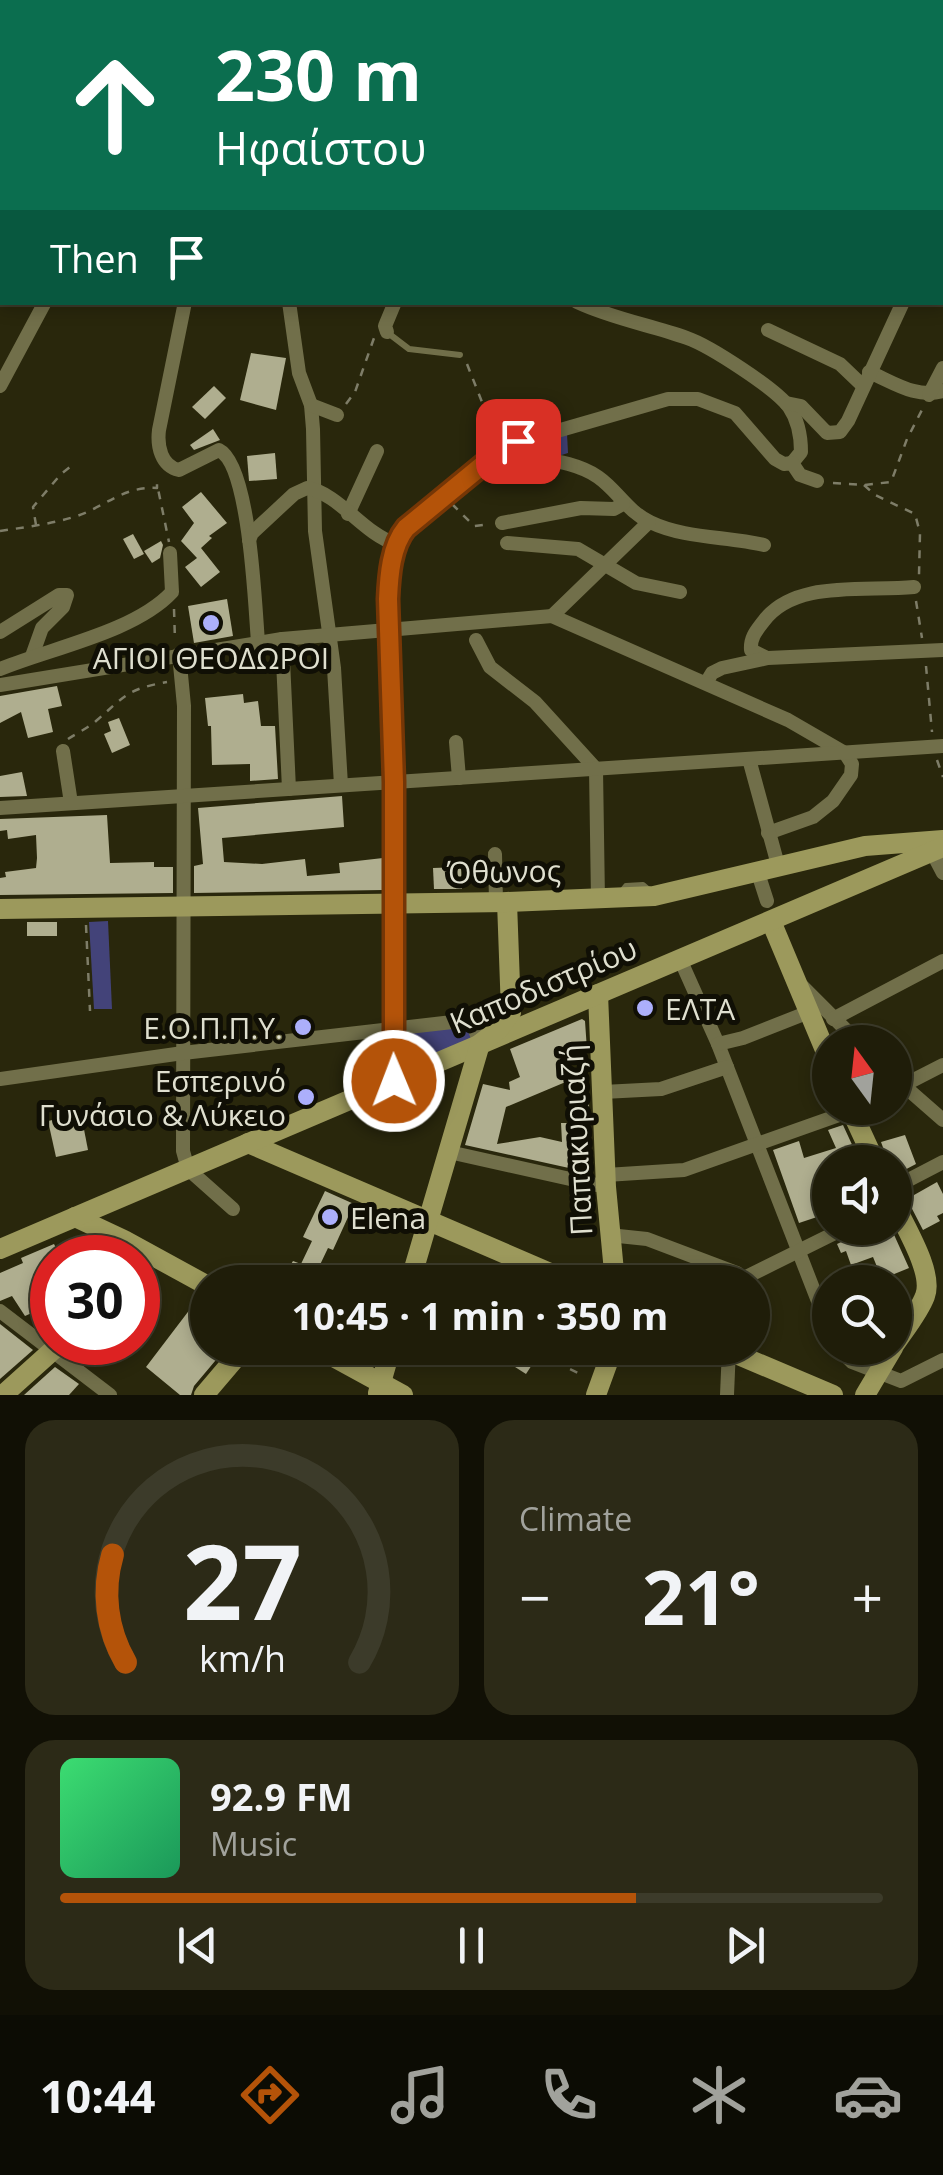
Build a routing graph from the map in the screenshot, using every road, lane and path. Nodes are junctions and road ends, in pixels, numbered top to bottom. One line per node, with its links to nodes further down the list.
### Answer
1 (43, 305): 12 (street)
2 (184, 305): 32 (street)
3 (289, 305): 15 (street)
4 (394, 305): 7 (street)
5 (584, 305): 14 (street)
6 (901, 305): 11 (street)
7 (386, 329): 9 (lane); 16 (path)
8 (768, 330): 11 (street)
9 (460, 355): 18 (path)
10 (943, 368): 13 (street)
11 (866, 378): 13 (street); 14 (street)
12 (0, 386)
13 (936, 393): 22 (path)
14 (786, 404): 19 (street)
15 (310, 405): 16 (street); 23 (street)
16 (337, 414)
17 (378, 451): 26 (street)
18 (499, 452): 19 (street); 24 (street); 25 (street)
19 (792, 463): 21 (street)
20 (74, 464): 29 (path)
21 (817, 481): 22 (path)
22 (864, 485): 38 (path)
23 (313, 489): 26 (street); 32 (street); 44 (street)
24 (444, 496): 30 (path); 34 (street)
25 (623, 504): 27 (street); 28 (street)
26 (348, 514): 34 (street)
27 (650, 522): 35 (street); 37 (street)
28 (502, 523)
29 (36, 525): 31 (path); 36 (path)
30 (474, 526)
31 (0, 532)
32 (249, 540): 47 (street)
33 (507, 543): 37 (street)
34 (396, 544): 42 (street)
35 (764, 545)
36 (170, 553): 39 (street)
37 (605, 564): 40 (street); 41 (street)
38 (914, 587): 48 (path); 52 (street)
39 (172, 592): 50 (path); 51 (street)
40 (680, 592)
41 (552, 616): 42 (street); 55 (street)
42 (388, 628): 44 (street); 65 (street)
43 (0, 632): 51 (street)
44 (330, 634): 45 (street); 66 (street)
45 (282, 639): 47 (street); 67 (street)
46 (476, 640): 62 (street)
47 (258, 642): 50 (street)
48 (924, 650): 49 (street); 52 (street); 59 (path)
49 (943, 650)
50 (174, 655): 54 (street); 56 (street)
51 (32, 656): 53 (street)
52 (768, 658): 55 (street)
53 (0, 669)
54 (184, 680): 58 (path); 68 (street)
55 (706, 683): 60 (street)
56 (0, 685)
57 (456, 742): 64 (street)
58 (64, 746): 69 (street)
59 (938, 746): 60 (street); 63 (path)
60 (845, 753): 61 (street); 71 (street)
61 (748, 759): 62 (street); 71 (street)
62 (596, 769): 64 (street); 78 (street)
63 (943, 777)
64 (458, 778): 65 (street)
65 (394, 782): 66 (street); 80 (street)
66 (341, 785): 67 (street)
67 (289, 789): 68 (street)
68 (183, 796): 69 (street); 81 (street)
69 (72, 803): 70 (street)
70 (0, 808)
71 (768, 834): 75 (street)
72 (884, 844): 73 (main road, Όθωνος); 75 (main road, Όθωνος); 76 (main road)
73 (939, 846): 76 (main road, Καποδιστρίου); 77 (street)
74 (495, 854): 79 (street)
75 (768, 868): 78 (main road, Όθωνος); 84 (street)
76 (891, 869): 84 (main road, Καποδιστρίου)
77 (943, 873)
78 (607, 899): 79 (main road, Όθωνος)
79 (501, 902): 80 (main road, Όθωνος); 92 (main road)
80 (394, 903): 81 (main road, Όθωνος); 95 (street)
81 (183, 906): 82 (main road, Όθωνος); 98 (street)
82 (86, 908): 83 (main road, Όθωνος); 89 (path)
83 (0, 909)
84 (769, 910): 85 (main road, Καποδιστρίου); 87 (main road)
85 (680, 959): 88 (main road, Καποδιστρίου); 97 (street)
86 (943, 961): 91 (street)
87 (795, 978): 90 (main road); 91 (street)
88 (598, 994): 92 (main road, Καποδιστρίου); 104 (main road, Παπακυριαζή)
89 (90, 1010)
90 (808, 1012): 93 (main road); 97 (street)
91 (833, 1018): 94 (street)
92 (518, 1019): 96 (main road)
93 (814, 1025)
94 (840, 1025)
95 (393, 1030): 96 (street); 98 (street); 103 (street)
96 (480, 1044): 103 (main road, Καποδιστρίου); 110 (main road)
97 (718, 1044): 100 (street)
98 (182, 1054): 102 (street); 112 (street)
99 (943, 1065): 101 (street)
100 (726, 1067): 104 (street); 109 (street)
101 (912, 1078)
102 (0, 1079)
103 (394, 1081): 108 (main road, Καποδιστρίου)
104 (604, 1092): 114 (main road, Παπακυριαζή)
105 (912, 1096): 106 (street)
106 (943, 1120)
107 (812, 1124): 109 (street)
108 (248, 1143): 112 (main road, Καποδιστρίου); 118 (main road)
109 (756, 1144): 114 (street); 125 (street)
110 (448, 1152): 114 (street); 118 (main road)
111 (943, 1162): 113 (street)
112 (188, 1169): 115 (main road, Καποδιστρίου); 116 (street)
113 (912, 1179)
114 (606, 1181): 121 (main road, Παπακυριαζή)
115 (124, 1196): 117 (main road, Καποδιστρίου); 120 (main road)
116 (234, 1209)
117 (75, 1217): 119 (main road); 124 (main road, Καποδιστρίου)
118 (428, 1220): 126 (main road); 127 (main road)
119 (113, 1235)
120 (123, 1235)
121 (609, 1235): 128 (main road, Παπακυριαζή); 129 (street)
122 (912, 1242): 133 (main road)
123 (812, 1245): 125 (street)
124 (0, 1249)
125 (800, 1251): 131 (street); 134 (street)
126 (415, 1265)
127 (533, 1265)
128 (613, 1265)
129 (716, 1265)
130 (160, 1267): 132 (main road)
131 (770, 1267)
132 (190, 1279)
133 (935, 1280): 136 (main road)
134 (812, 1283)
135 (0, 1310): 137 (street)
136 (912, 1318)
137 (30, 1329)
138 (943, 1360): 150 (street)
139 (37, 1365): 153 (main road)
140 (77, 1365): 154 (street)
141 (230, 1365): 155 (main road)
142 (343, 1365): 151 (main road)
143 (386, 1365): 151 (main road)
144 (556, 1365): 152 (path)
145 (607, 1365): 152 (main road)
146 (727, 1365): 157 (street)
147 (765, 1365): 158 (main road)
148 (858, 1365): 150 (street)
149 (882, 1365): 150 (main road)
150 (876, 1374): 159 (main road)
151 (379, 1389): 156 (main road)
152 (598, 1389)
153 (3, 1395)
154 (110, 1395)
155 (204, 1395)
156 (403, 1395)
157 (727, 1395)
158 (832, 1395)
159 (866, 1395)

